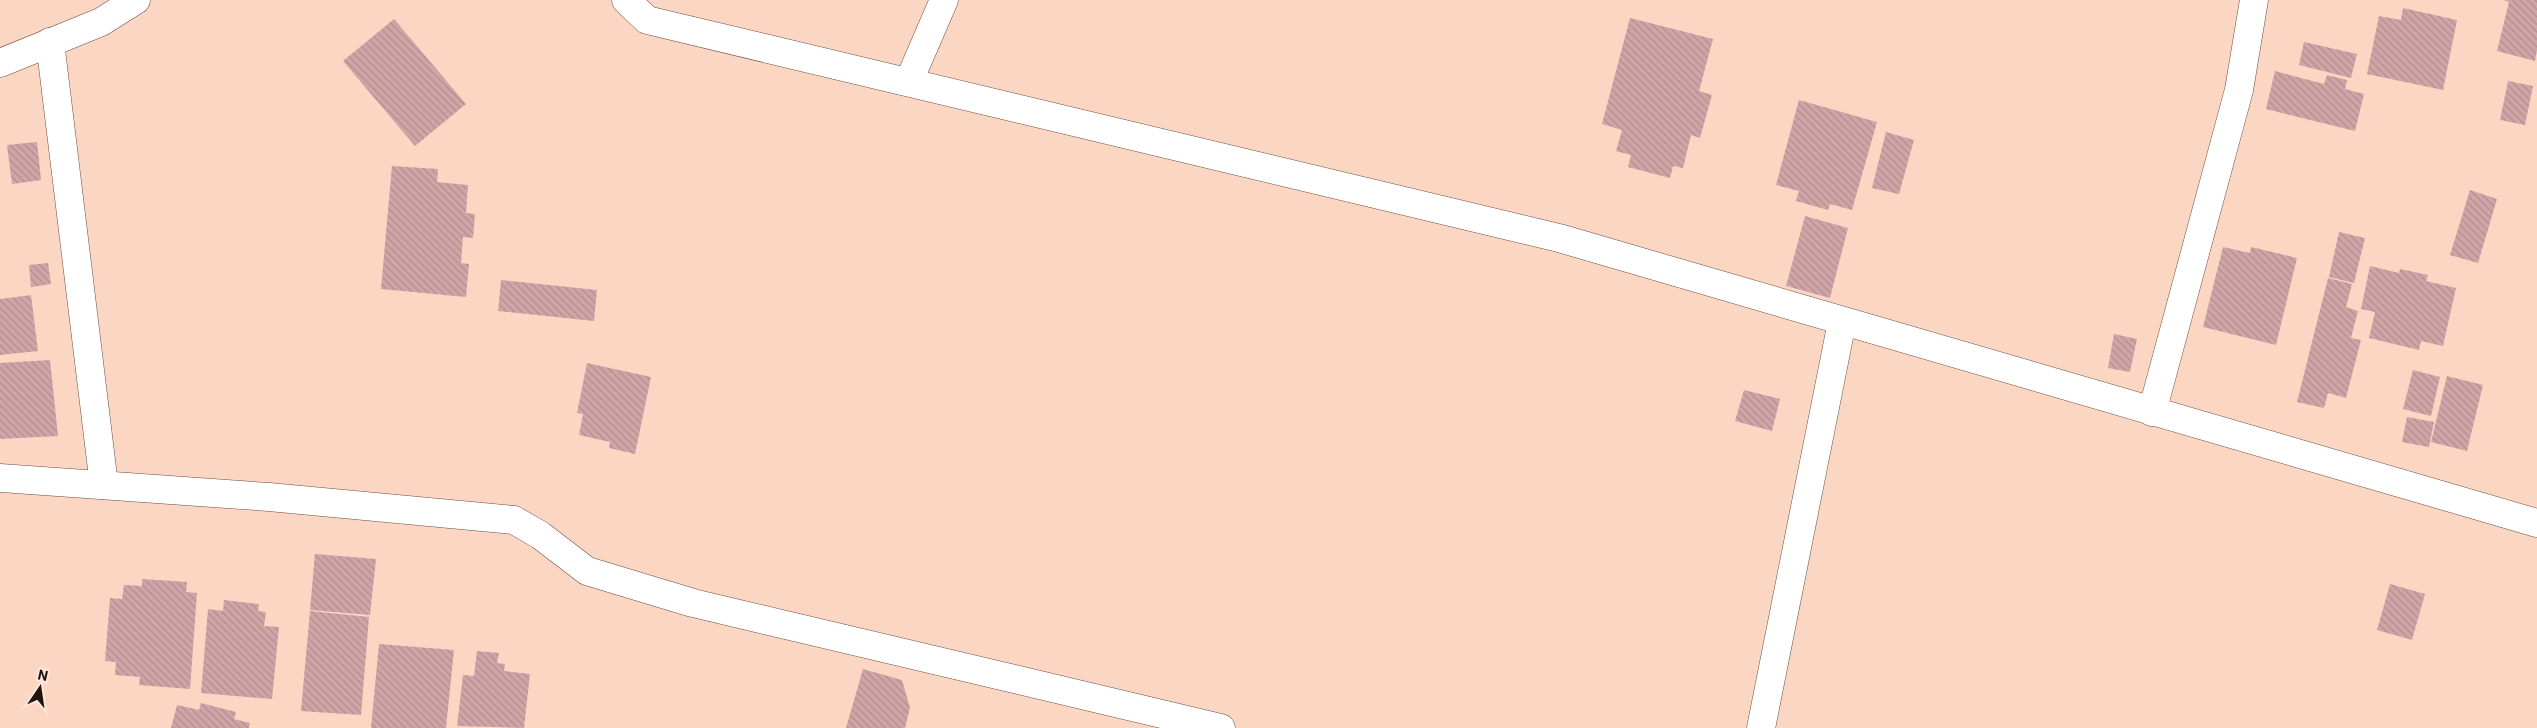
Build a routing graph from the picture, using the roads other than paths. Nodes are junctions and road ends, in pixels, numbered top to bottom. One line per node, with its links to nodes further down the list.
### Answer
1 (136, 0): 5 (street)
2 (626, 0): 7 (street)
3 (944, 0): 7 (street)
4 (2254, 0): 9 (street)
5 (50, 42): 6 (street); 11 (street)
6 (0, 63)
7 (909, 81): 8 (street)
8 (1842, 322): 9 (street); 14 (street)
9 (2152, 412): 12 (street)
10 (0, 478): 11 (street)
11 (104, 485): 13 (street)
12 (2537, 523)
13 (1221, 728)
14 (1761, 728)

